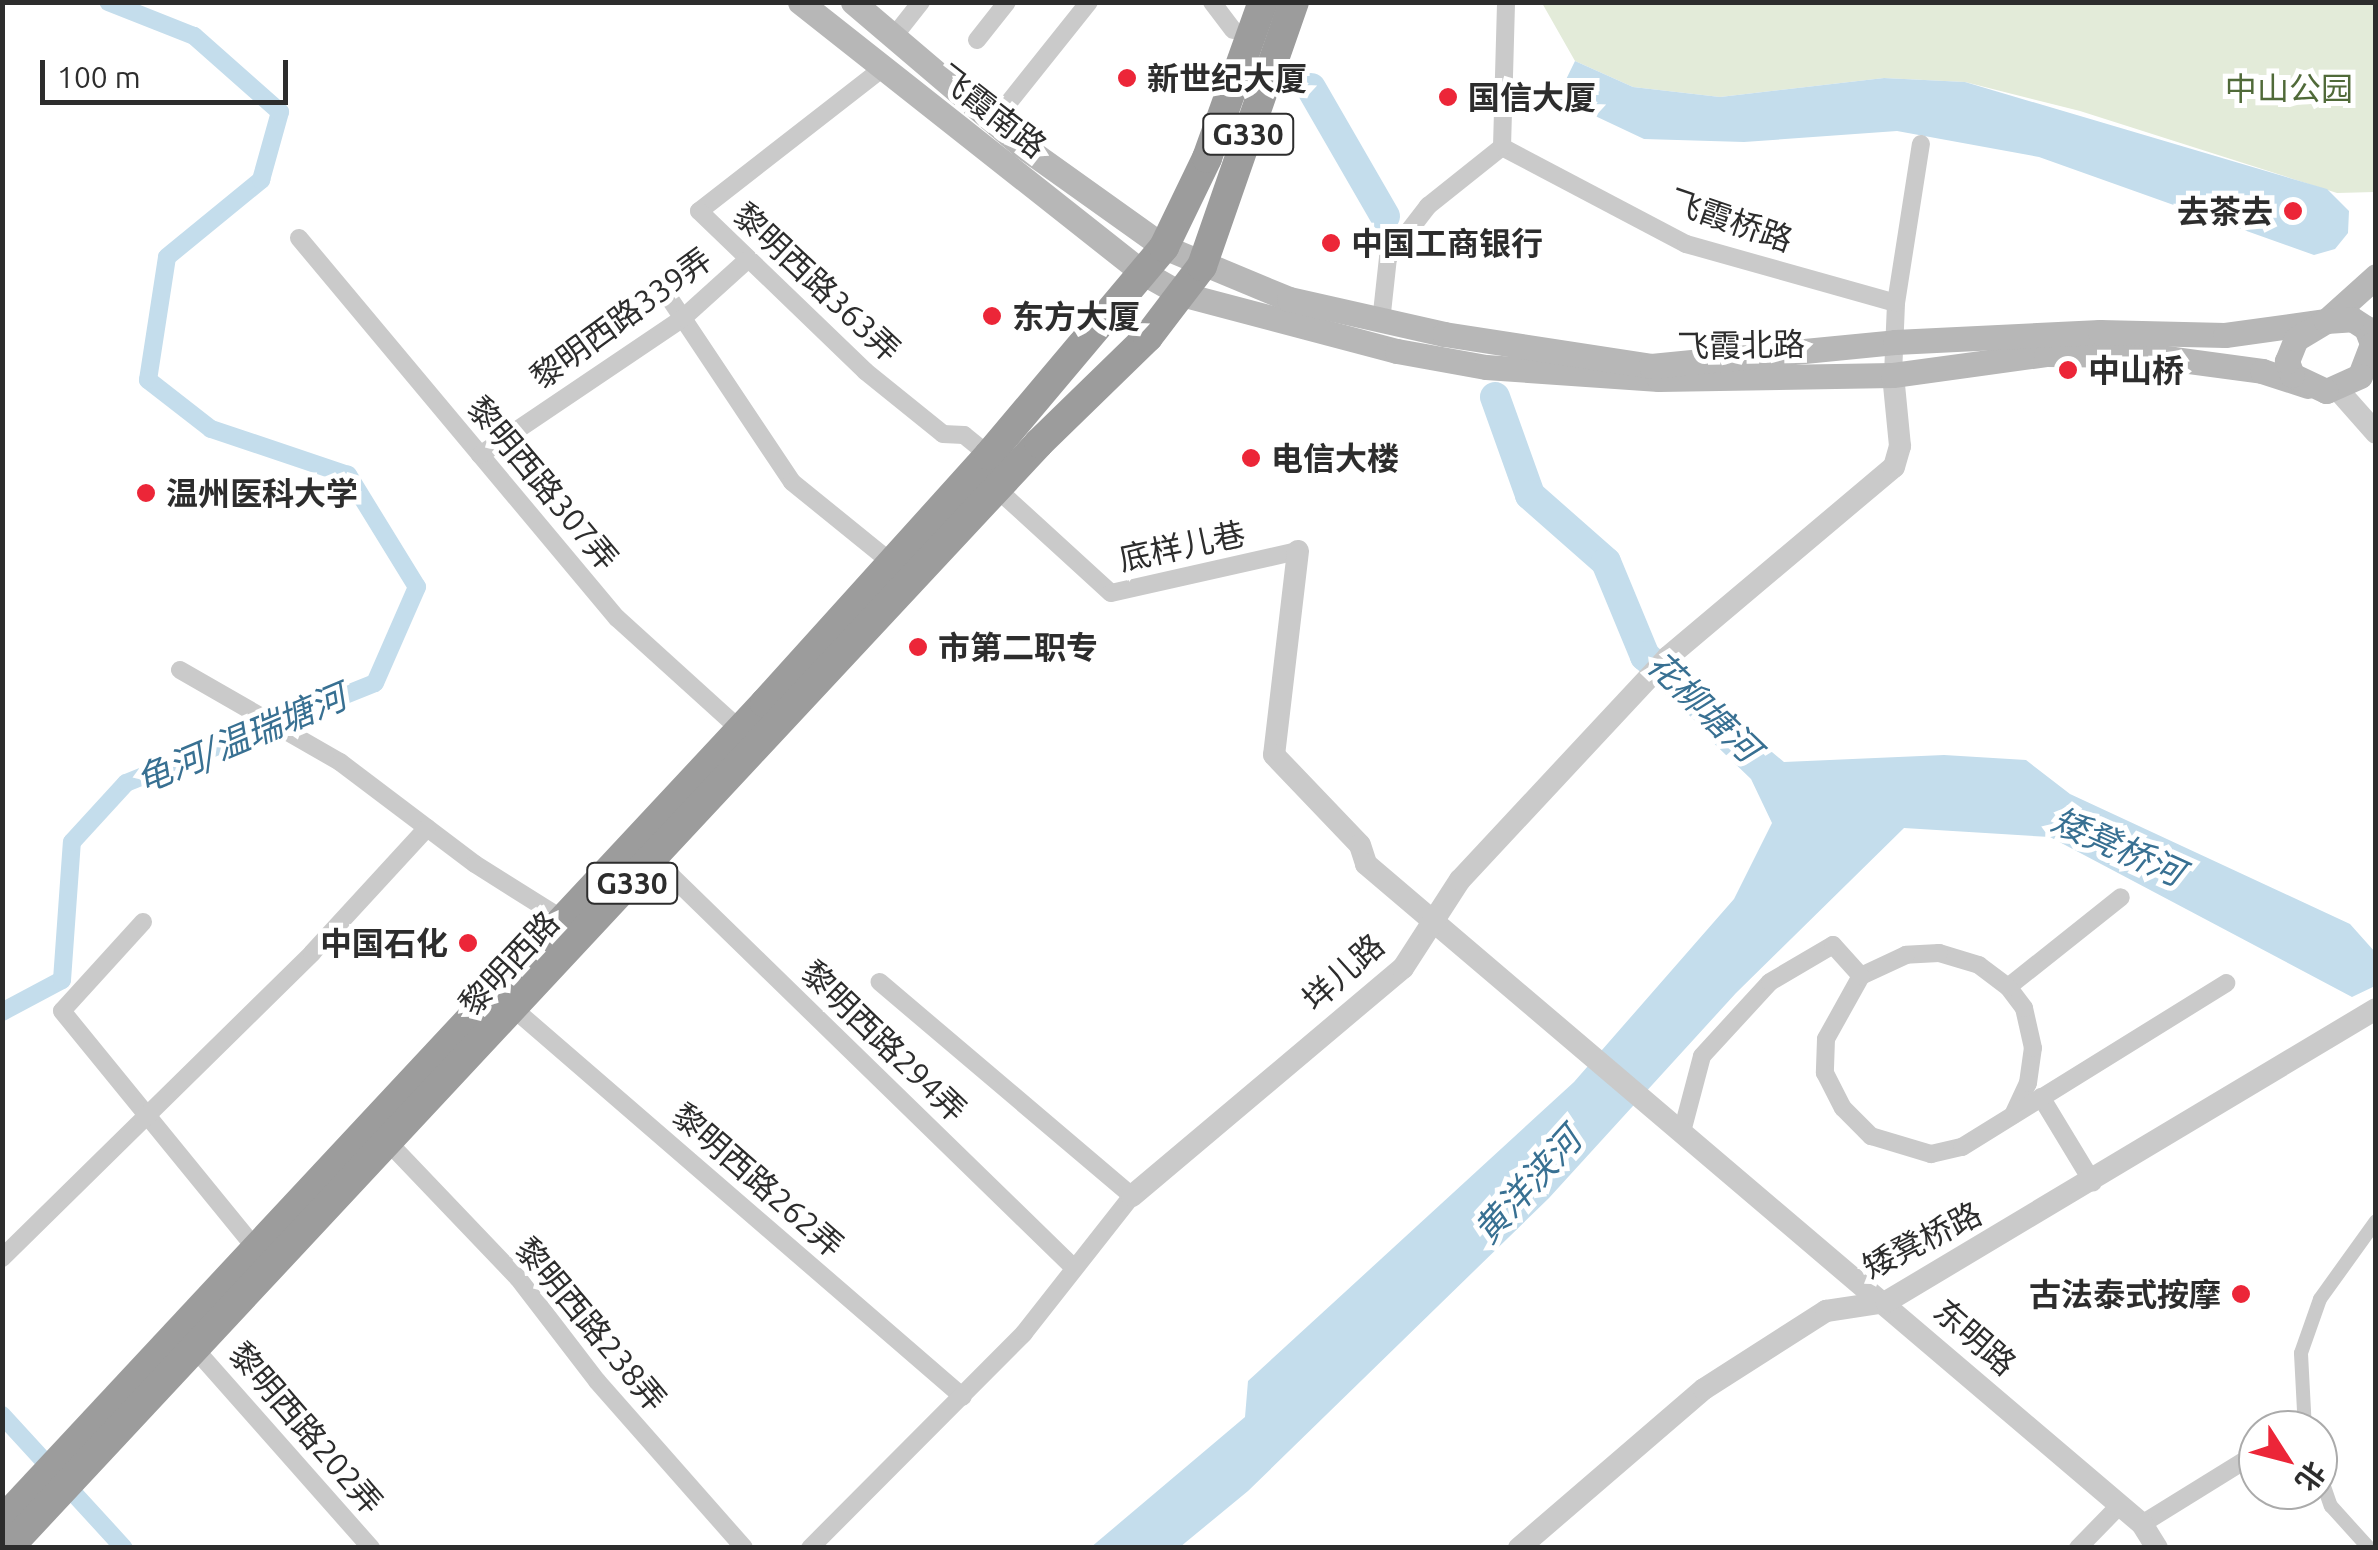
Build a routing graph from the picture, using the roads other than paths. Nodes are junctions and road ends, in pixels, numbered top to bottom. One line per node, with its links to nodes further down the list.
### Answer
1 (800, 2): 10 (main road, 飞霞南路)
2 (920, 2): 12 (street)
3 (1008, 2): 13 (street)
4 (1088, 2): 15 (street)
5 (1212, 2): 11 (street)
6 (1263, 2): 19 (highway, G330)
7 (1294, 2): 21 (highway, G330)
8 (1506, 2): 17 (street)
9 (854, 3): 10 (street); 12 (main road, 飞霞南路)
10 (835, 30): 14 (main road, 飞霞南路)
11 (1232, 30)
12 (895, 36): 15 (main road, 飞霞南路)
13 (978, 40)
14 (883, 68): 20 (street, 黎明西路363弄); 22 (main road, 飞霞南路)
15 (994, 121): 19 (main road, 飞霞南路)
16 (1921, 144): 26 (street)
17 (1502, 147): 26 (street, 飞霞桥路); 29 (street)
18 (299, 238): 36 (street, 黎明西路307弄)
19 (1164, 248): 21 (main road, 飞霞南路); 22 (highway, G330)
20 (746, 261): 27 (street, 黎明西路339弄); 37 (street, 黎明西路363弄)
21 (1202, 266): 25 (highway, G330); 29 (main road, 飞霞北路)
22 (1142, 272): 25 (main road, 飞霞南路); 37 (highway, 黎明西路 / G330)
23 (2376, 276): 28 (main road)
24 (666, 293): 27 (street)
25 (1181, 294): 32 (main road, 飞霞北路); 38 (highway, 黎明西路 / G330)
26 (1896, 302): 31 (street)
27 (683, 318): 36 (street, 黎明西路339弄); 40 (street)
28 (2326, 321): 30 (main road, 飞霞北路); 31 (main road, 飞霞北路); 33 (main road)
29 (1380, 322): 31 (main road, 飞霞北路)
30 (2373, 331): 34 (main road, 飞霞北路)
31 (1895, 342): 32 (street)
32 (1893, 375): 33 (main road, 飞霞北路); 48 (street, 垟儿路)
33 (2308, 386): 34 (main road, 飞霞北路)
34 (2338, 390): 35 (street)
35 (2376, 433)
36 (480, 455): 42 (street, 黎明西路307弄)
37 (989, 455): 40 (highway, 黎明西路 / G330)
38 (997, 489): 39 (street, 底样儿巷); 42 (highway, 黎明西路 / G330)
39 (1298, 550): 48 (street, 东明路)
40 (892, 563): 42 (highway, 黎明西路 / G330)
41 (180, 670): 43 (street)
42 (750, 738): 44 (highway, 黎明西路 / G330); 46 (highway, 黎明西路 / G330)
43 (428, 828): 46 (street); 56 (street)
44 (655, 860): 53 (highway, 黎明西路 / G330); 65 (street, 黎明西路294弄)
45 (2121, 897): 52 (street)
46 (564, 920): 63 (highway, 黎明西路 / G330)
47 (143, 922): 56 (street)
48 (1434, 922): 58 (street, 东明路); 61 (street, 垟儿路)
49 (1861, 976): 52 (street); 57 (street); 58 (street)
50 (880, 982): 61 (street)
51 (2226, 982): 55 (street)
52 (2008, 987): 57 (street)
53 (514, 1009): 59 (highway, 黎明西路 / G330); 68 (street, 黎明西路262弄)
54 (2376, 1009): 60 (street, 矮凳桥路)
55 (2041, 1097): 57 (street); 60 (street)
56 (144, 1116): 63 (street); 64 (street)
57 (2013, 1116)
58 (1683, 1128): 66 (street, 东明路)
59 (388, 1142): 67 (highway, 黎明西路 / G330); 78 (street, 黎明西路238弄)
60 (2093, 1183): 66 (street, 矮凳桥路)
61 (1132, 1196): 65 (street, 垟儿路)
62 (2376, 1221): 69 (street)
63 (256, 1250): 70 (highway, 黎明西路 / G330)
64 (2, 1258)
65 (1072, 1266): 68 (street, 垟儿路)
66 (1886, 1302): 72 (street, 东明路); 80 (street, 矮凳桥路)
67 (196, 1348): 70 (highway, 黎明西路 / G330); 77 (street, 黎明西路202弄)
68 (963, 1397): 79 (street, 垟儿路)
69 (2301, 1410)
70 (72, 1464): 74 (highway, 黎明西路 / G330)
71 (2238, 1464): 75 (street)
72 (2120, 1505): 75 (street, 东明路); 81 (street)
73 (2335, 1510): 83 (street)
74 (17, 1516): 76 (highway, 黎明西路 / G330)
75 (2142, 1524): 82 (street, 东明路)
76 (8, 1548)
77 (372, 1548)
78 (744, 1548)
79 (810, 1548)
80 (1519, 1548)
81 (2078, 1548)
82 (2157, 1548)
83 (2369, 1548)

